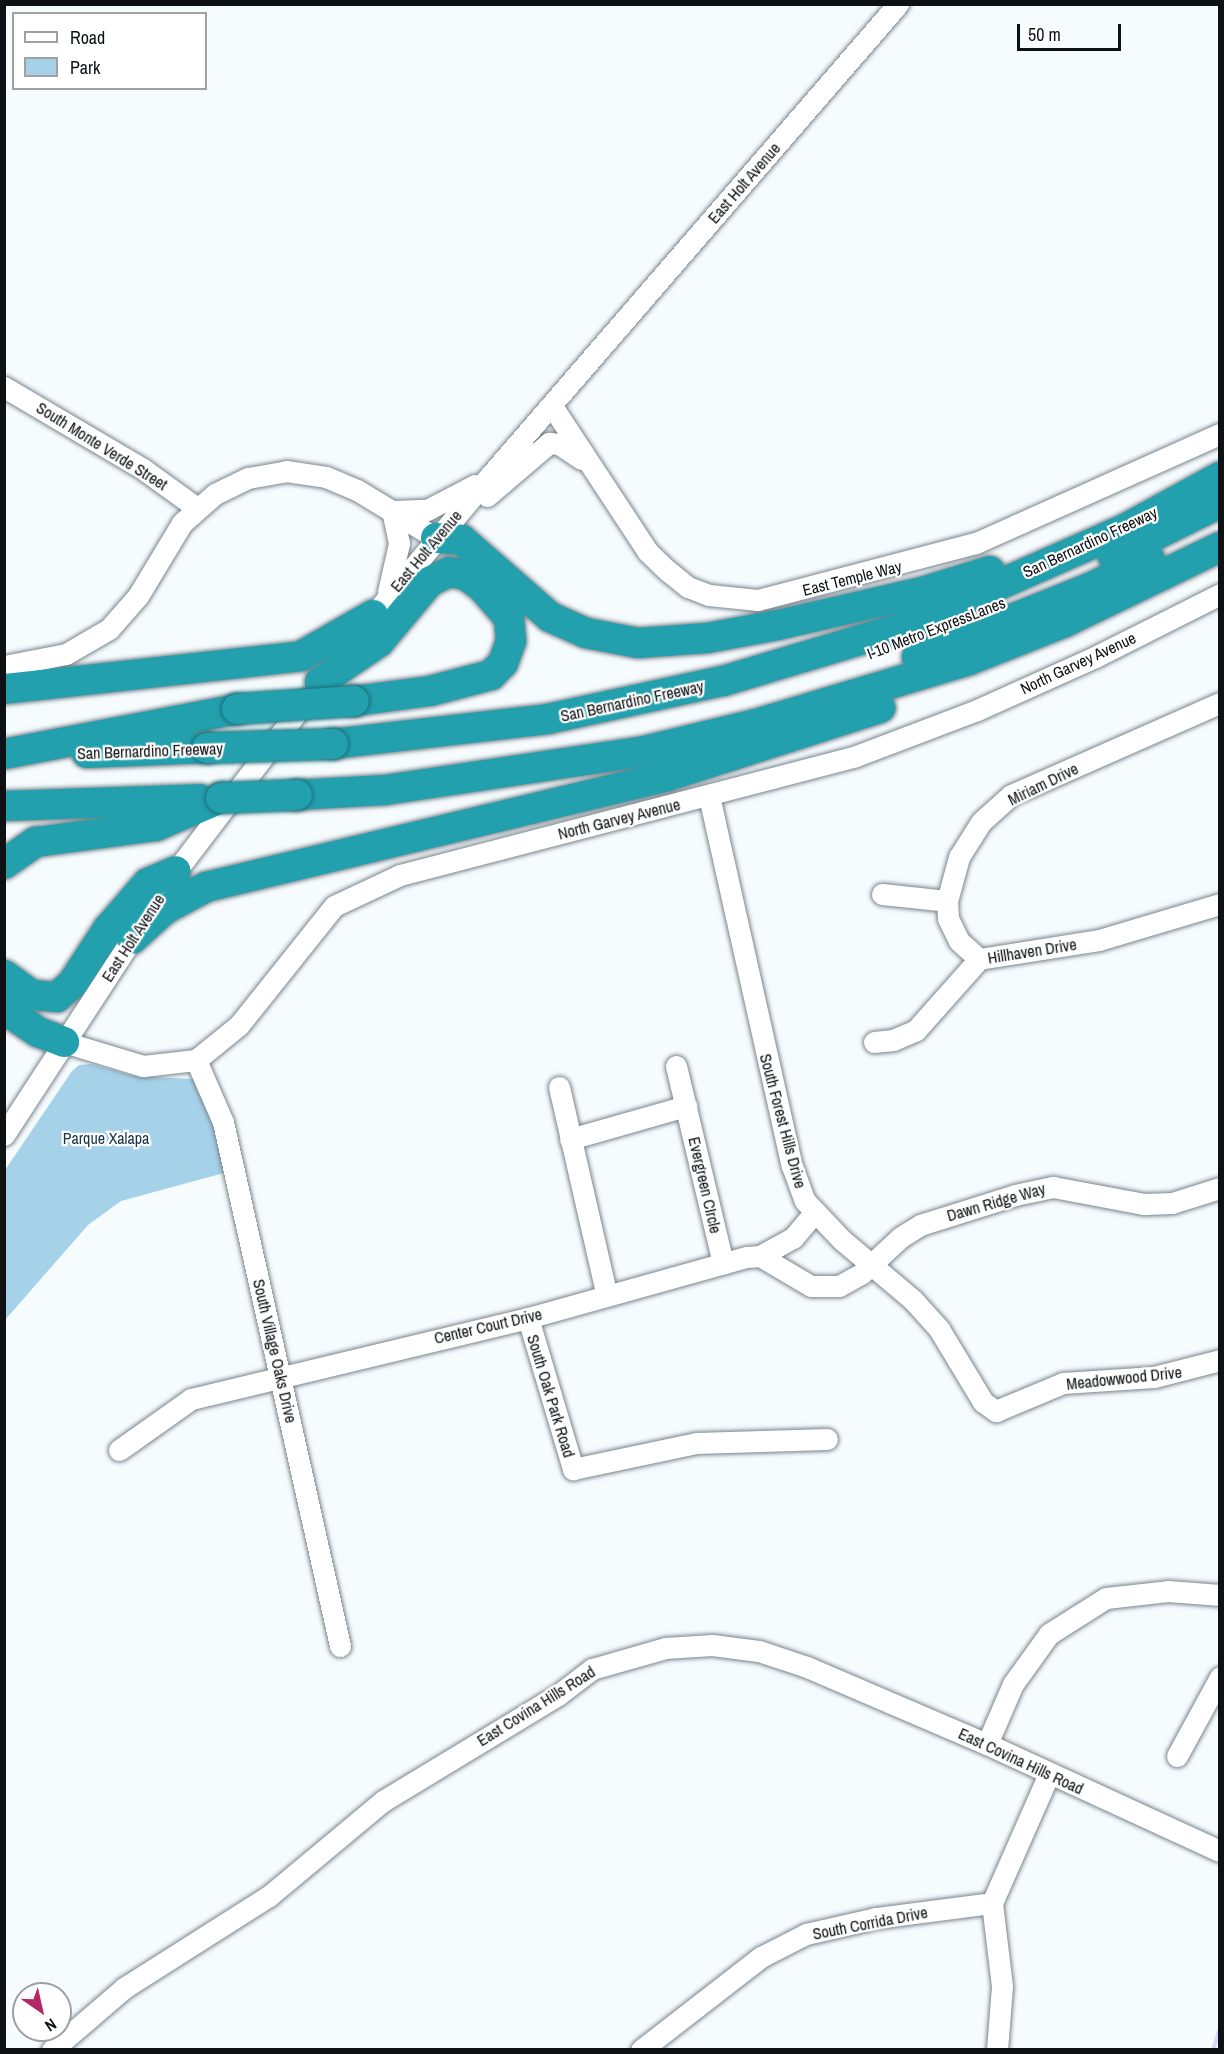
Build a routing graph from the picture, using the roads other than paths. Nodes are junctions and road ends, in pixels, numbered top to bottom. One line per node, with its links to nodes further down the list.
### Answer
1 (898, 4): 3 (street, East Holt Avenue)
2 (4, 387): 9 (street, South Monte Verde Street)
3 (552, 406): 5 (street, East Temple Way); 7 (street, East Holt Avenue)
4 (1220, 434): 5 (street, East Temple Way)
5 (591, 466): 12 (street)
6 (1220, 477): 13 (highway, San Bernardino Freeway)
7 (488, 478): 10 (street); 12 (street, East Holt Avenue)
8 (1220, 503): 19 (highway, I-10 Metro ExpressLanes)
9 (197, 508): 10 (street); 18 (street)
10 (392, 511): 12 (street); 16 (street)
11 (1220, 524): 23 (highway, I-10 Metro ExpressLanes)
12 (444, 528): 13 (highway); 16 (street, East Holt Avenue)
13 (1125, 529): 19 (highway, San Bernardino Freeway)
14 (1220, 548): 17 (highway)
15 (1220, 594): 25 (street, North Garvey Avenue)
16 (380, 606): 20 (street, East Holt Avenue); 21 (highway)
17 (969, 660): 23 (highway); 33 (highway)
18 (4, 666)
19 (743, 674): 24 (highway, San Bernardino Freeway, bridge)
20 (321, 682): 24 (highway, bridge); 29 (street, East Holt Avenue)
21 (4, 689)
22 (1220, 703): 31 (street, Miriam Drive)
23 (756, 724): 26 (highway, bridge)
24 (4, 756)
25 (709, 796): 39 (street, North Garvey Avenue); 46 (street, South Forest Hills Drive)
26 (221, 798): 27 (highway); 28 (highway)
27 (4, 806)
28 (4, 864)
29 (176, 871): 33 (street, East Holt Avenue); 35 (highway)
30 (882, 894): 31 (street)
31 (946, 901): 34 (street)
32 (1220, 904): 34 (street, Hillhaven Drive)
33 (132, 939): 37 (street, East Holt Avenue)
34 (979, 959): 38 (street, Hillhaven Drive)
35 (4, 975)
36 (4, 1009): 37 (highway)
37 (63, 1042): 39 (street); 43 (street, East Holt Avenue)
38 (874, 1042)
39 (196, 1060): 53 (street, South Village Oaks Drive)
40 (676, 1066): 42 (street, Evergreen CIrcle)
41 (559, 1088): 44 (street)
42 (686, 1106): 44 (street); 48 (street, Evergreen CIrcle)
43 (4, 1136)
44 (570, 1139): 50 (street)
45 (1220, 1188): 49 (street, Dawn Ridge Way)
46 (814, 1213): 47 (street, Center Court Drive); 49 (street, South Forest Hills Drive)
47 (760, 1256): 48 (street, Center Court Drive); 49 (street)
48 (723, 1263): 50 (street, Center Court Drive)
49 (874, 1263): 54 (street, South Forest Hills Drive)
50 (607, 1296): 51 (street, Center Court Drive)
51 (528, 1318): 53 (street, Center Court Drive); 55 (street, South Oak Park Road)
52 (1220, 1360): 54 (street, Meadowwood Drive)
53 (281, 1375): 56 (street, Center Court Drive); 58 (street, South Village Oaks Drive)
54 (996, 1411)
55 (827, 1438)
56 (119, 1450)
57 (1220, 1595): 60 (street)
58 (340, 1646)
59 (1220, 1677): 61 (street)
60 (987, 1744): 62 (street, East Covina Hills Road); 65 (street, East Covina Hills Road)
61 (1177, 1756)
62 (1049, 1774): 63 (street, East Covina Hills Road); 64 (street)
63 (1220, 1851)
64 (992, 1903): 66 (street, South Corrida Drive); 67 (street)
65 (51, 2049)
66 (641, 2049)
67 (998, 2049)

